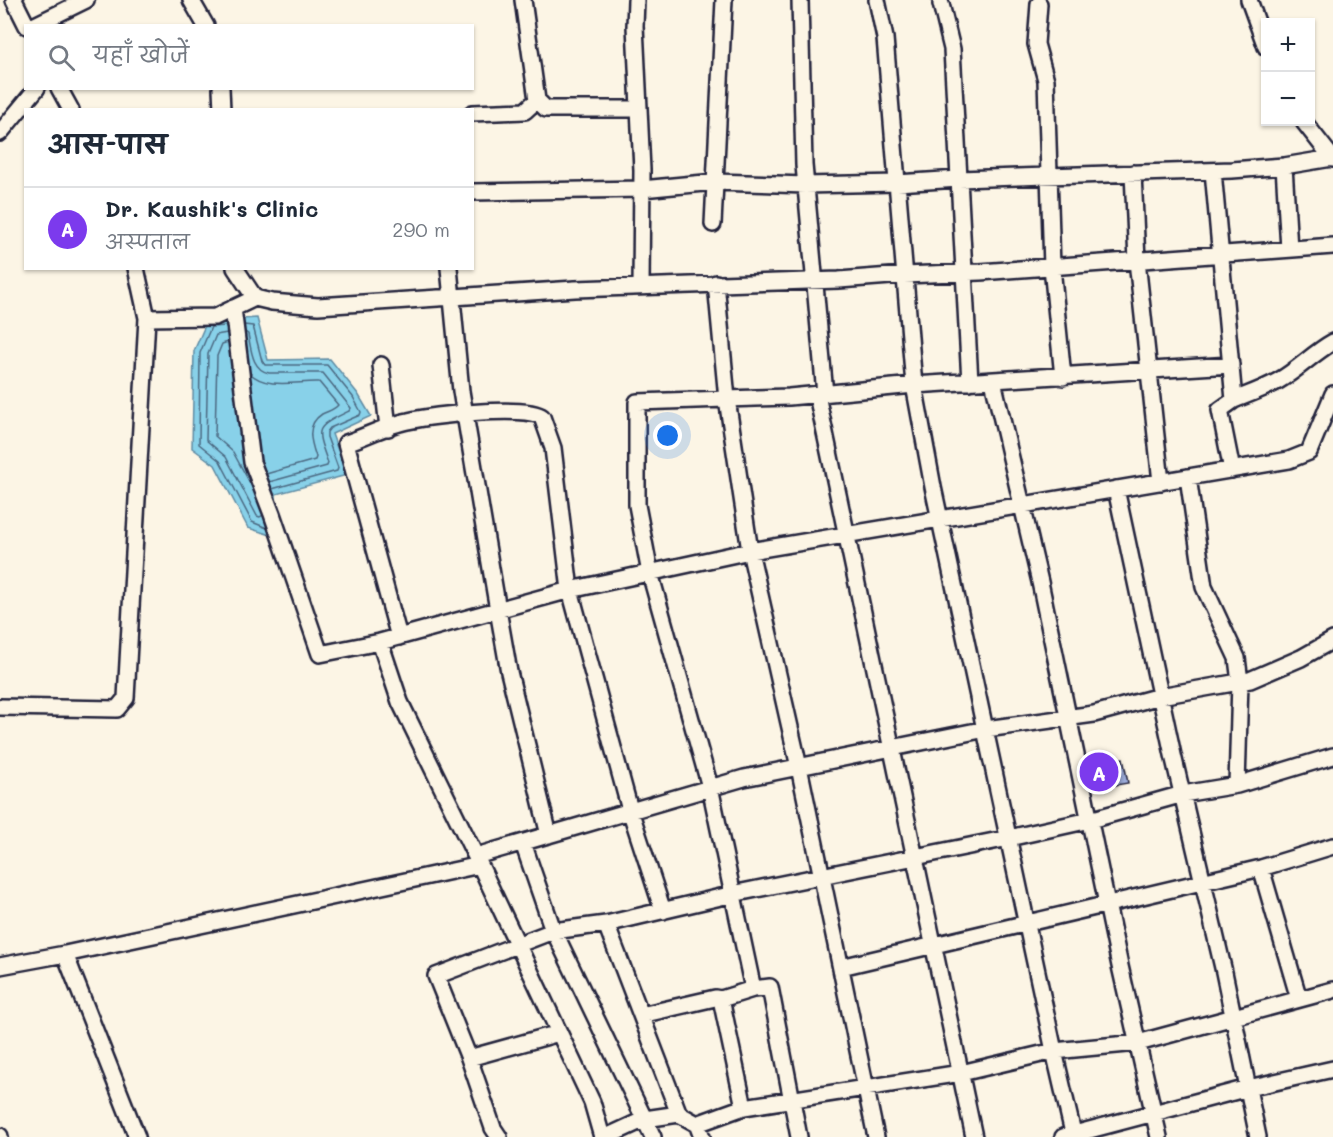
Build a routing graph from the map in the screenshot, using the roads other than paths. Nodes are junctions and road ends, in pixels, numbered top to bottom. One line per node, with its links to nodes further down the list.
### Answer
1 (14, 0): 12 (street)
2 (86, 0): 13 (street)
3 (191, 0): 14 (street)
4 (524, 0): 19 (street)
5 (636, 0): 22 (street)
6 (724, 0): 32 (street)
7 (800, 0): 34 (street)
8 (877, 0): 33 (street)
9 (1249, 0): 15 (street)
10 (941, 4): 31 (street)
11 (1039, 4): 30 (street)
12 (26, 24)
13 (37, 24)
14 (205, 24)
15 (1261, 33)
16 (35, 90): 25 (street)
17 (60, 90): 20 (street)
18 (221, 90): 21 (street)
19 (537, 100): 22 (street); 23 (street)
20 (70, 108)
21 (222, 108)
22 (639, 109): 35 (street)
23 (474, 113)
24 (1307, 126): 26 (street)
25 (0, 133)
26 (1332, 159): 27 (street)
27 (1284, 166): 28 (street); 39 (street)
28 (1213, 171): 29 (street); 40 (street)
29 (1133, 173): 30 (street); 41 (street)
30 (1049, 176): 31 (street); 42 (street)
31 (959, 179): 33 (street); 46 (street)
32 (715, 182): 34 (street); 35 (street); 37 (street)
33 (897, 183): 34 (street); 47 (street)
34 (805, 185): 48 (street)
35 (642, 189): 36 (street); 50 (street)
36 (474, 192)
37 (713, 224)
38 (1333, 246): 39 (street)
39 (1289, 249): 40 (street)
40 (1221, 255): 41 (street); 56 (street)
41 (1137, 261): 42 (street); 58 (street)
42 (1052, 267): 46 (street); 59 (street)
43 (136, 270): 54 (street)
44 (236, 270): 52 (street)
45 (449, 270): 51 (street)
46 (964, 273): 47 (street); 61 (street)
47 (904, 275): 48 (street); 62 (street)
48 (814, 280): 49 (street); 63 (street)
49 (716, 283): 50 (street); 65 (street)
50 (641, 287): 51 (street)
51 (452, 297): 52 (street); 67 (street)
52 (255, 298): 53 (street)
53 (233, 308): 54 (street); 82 (street)
54 (147, 318): 85 (street)
55 (1333, 342): 66 (street)
56 (1231, 365): 58 (street); 66 (street)
57 (381, 366): 68 (street)
58 (1148, 371): 59 (street); 71 (street)
59 (1063, 377): 60 (street)
60 (993, 381): 61 (street); 73 (street)
61 (970, 382): 62 (street)
62 (914, 385): 63 (street); 74 (street)
63 (821, 394): 65 (street); 75 (street)
64 (1333, 394): 69 (street)
65 (727, 399): 76 (street); 77 (street)
66 (1234, 400): 69 (street)
67 (464, 412): 68 (street); 78 (street); 79 (street)
68 (388, 428): 80 (street)
69 (1232, 470): 70 (street)
70 (1188, 477): 71 (street); 83 (street)
71 (1161, 482): 72 (street)
72 (1116, 489): 73 (street); 84 (street)
73 (1021, 505): 74 (street); 86 (street)
74 (940, 519): 75 (street); 87 (street)
75 (847, 534): 76 (street); 88 (street)
76 (750, 551): 77 (street); 90 (street)
77 (650, 573): 78 (street); 92 (street)
78 (570, 590): 79 (street); 94 (street)
79 (498, 610): 80 (street); 96 (street)
80 (399, 637): 82 (street)
81 (1333, 640): 83 (street)
82 (380, 642): 101 (street)
83 (1240, 682): 84 (street); 91 (street)
84 (1160, 696): 86 (street); 93 (street)
85 (0, 707)
86 (1069, 717): 87 (street); 95 (street)
87 (986, 729): 88 (street); 97 (street)
88 (891, 747): 90 (street); 100 (street)
89 (1333, 756): 91 (street)
90 (799, 767): 92 (street); 103 (street)
91 (1237, 785): 93 (street)
92 (710, 787): 94 (street); 105 (street)
93 (1183, 794): 95 (street); 104 (street)
94 (630, 810): 96 (street); 107 (street)
95 (1090, 819): 97 (street); 106 (street)
96 (549, 835): 98 (street)
97 (1010, 838): 100 (street); 108 (street)
98 (523, 843): 101 (street); 110 (street)
99 (1333, 846): 102 (street)
100 (914, 857): 103 (street); 112 (street)
101 (478, 860): 111 (street); 113 (street)
102 (1261, 868): 104 (street); 119 (street)
103 (822, 876): 105 (street); 115 (street)
104 (1203, 881): 106 (street); 121 (street)
105 (734, 894): 107 (street); 116 (street)
106 (1107, 903): 108 (street); 123 (street)
107 (663, 911): 109 (street)
108 (1027, 923): 112 (street); 124 (street)
109 (606, 924): 110 (street); 120 (street)
110 (553, 931): 111 (street); 134 (street)
111 (517, 944): 122 (street); 125 (street)
112 (933, 946): 115 (street); 127 (street)
113 (65, 954): 114 (street); 137 (street)
114 (0, 966)
115 (841, 967): 128 (street)
116 (753, 989): 118 (street); 130 (street)
117 (1333, 990): 119 (street)
118 (721, 999): 120 (street); 131 (street)
119 (1299, 999): 121 (street)
120 (641, 1015): 133 (street)
121 (1233, 1018): 123 (street); 129 (street)
122 (559, 1033): 125 (street); 139 (street)
123 (1138, 1043): 124 (street); 132 (street)
124 (1054, 1051): 127 (street); 136 (street)
125 (469, 1058): 138 (street)
126 (1333, 1069): 129 (street)
127 (961, 1073): 128 (street); 143 (street)
128 (865, 1087): 130 (street); 142 (street)
129 (1248, 1088): 132 (street); 145 (street)
130 (792, 1098): 131 (street); 141 (street)
131 (744, 1107): 135 (street)
132 (1153, 1112): 136 (street); 144 (street)
133 (679, 1114): 134 (street); 135 (street)
134 (645, 1119): 139 (street); 140 (street)
135 (700, 1131)
136 (1070, 1136)
137 (137, 1137)
138 (499, 1137)
139 (604, 1137)
140 (653, 1137)
141 (800, 1137)
142 (876, 1137)
143 (975, 1137)
144 (1159, 1137)
145 (1258, 1137)

